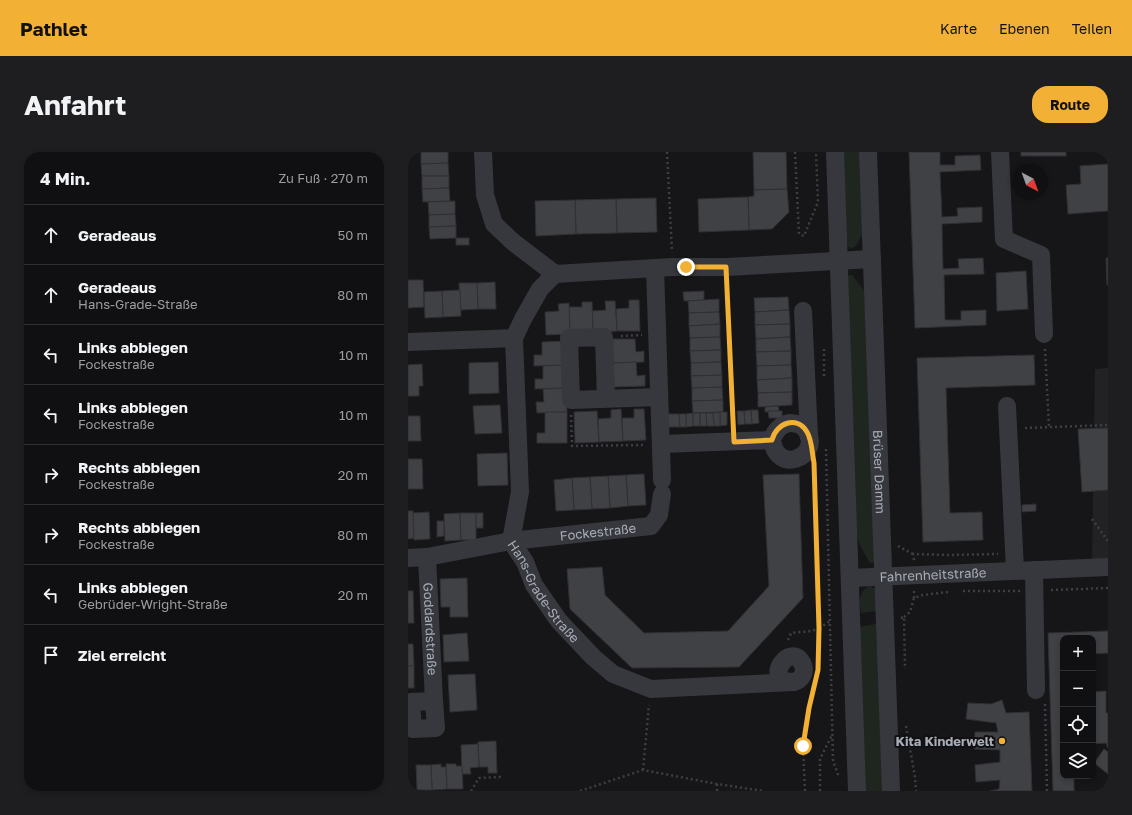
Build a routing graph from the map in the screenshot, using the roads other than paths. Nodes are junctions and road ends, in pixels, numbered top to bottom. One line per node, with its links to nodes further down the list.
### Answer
1 (483, 152): 8 (street)
2 (835, 152): 6 (street)
3 (868, 152): 5 (street, Brüser Damm)
4 (1000, 152): 10 (street)
5 (872, 259): 6 (street); 25 (street, Brüser Damm)
6 (839, 260): 7 (street); 26 (street)
7 (664, 267): 8 (street); 13 (street, Fockestraße)
8 (555, 274): 11 (street, Hans-Grade-Straße)
9 (803, 311): 16 (street)
10 (1044, 334)
11 (514, 338): 12 (street); 19 (street, Hans-Grade-Straße)
12 (408, 342)
13 (659, 397): 14 (street); 18 (street, Fockestraße)
14 (606, 399): 14 (street)
15 (1007, 406): 23 (street)
16 (809, 436): 17 (street); 17 (street)
17 (772, 440): 18 (street)
18 (661, 444): 19 (street, Fockestraße)
19 (511, 541): 20 (street); 27 (street, Hans-Grade-Straße)
20 (427, 557): 21 (street); 29 (street, Goddardstraße)
21 (408, 558)
22 (1108, 567): 24 (street, Fahrenheitstraße)
23 (1015, 570): 24 (street, Fahrenheitstraße); 25 (street, Fahrenheitstraße)
24 (1034, 570): 28 (street)
25 (883, 576): 26 (street, Fahrenheitstraße); 31 (street, Brüser Damm)
26 (850, 578): 30 (street)
27 (794, 682)
28 (1036, 690)
29 (410, 732)
30 (857, 791)
31 (891, 791)

